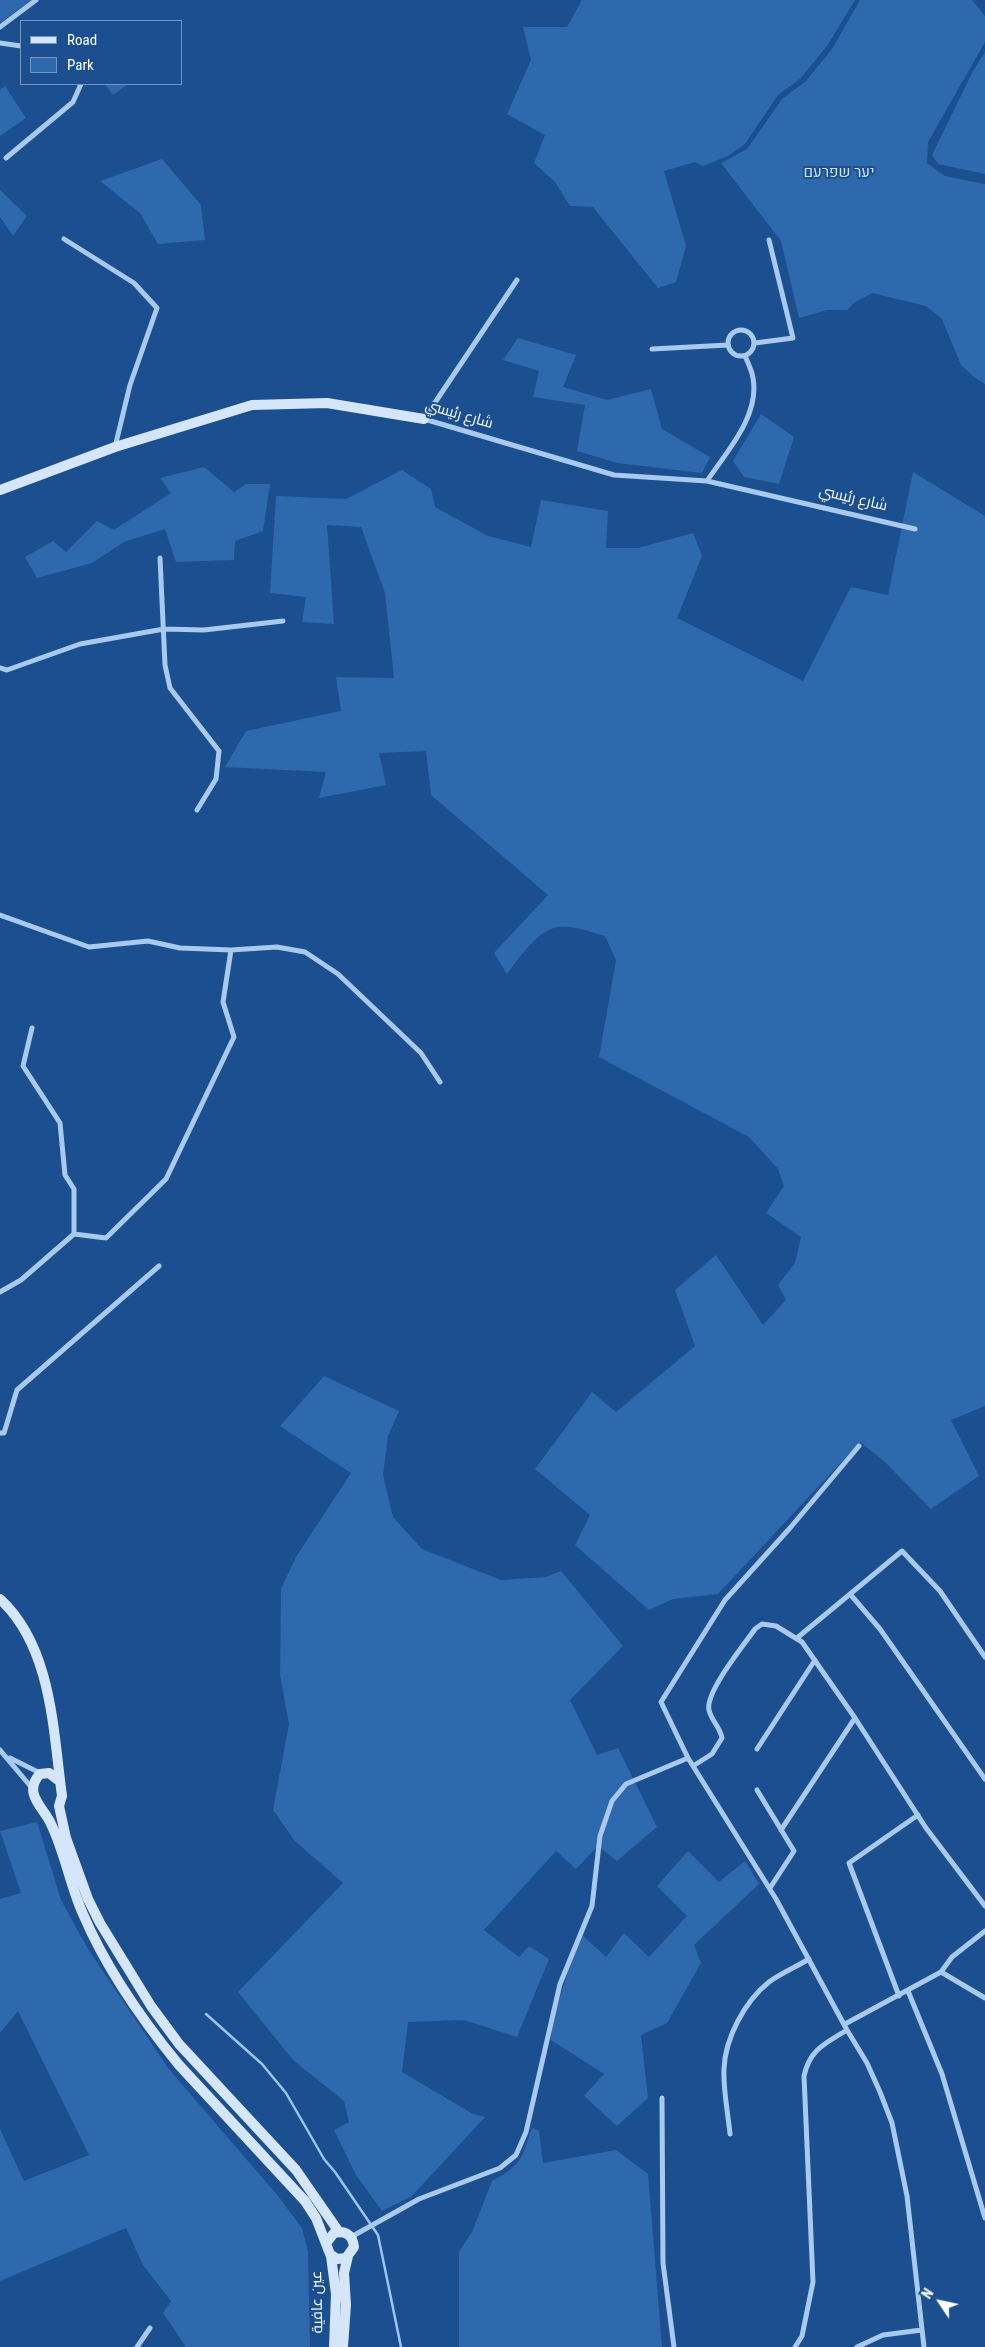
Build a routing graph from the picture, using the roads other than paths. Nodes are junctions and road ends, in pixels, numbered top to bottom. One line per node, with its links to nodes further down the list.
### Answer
1 (36, 0): 2 (street)
2 (0, 27)
3 (0, 43): 4 (street)
4 (20, 46)
5 (81, 85): 6 (street)
6 (6, 158)
7 (64, 239): 15 (street)
8 (769, 240): 10 (street)
9 (517, 280): 14 (street)
10 (755, 343): 11 (street); 13 (street)
11 (728, 345): 12 (street); 13 (street)
12 (652, 349)
13 (745, 356): 16 (street)
14 (424, 419): 15 (main road, شارع رئيسي); 16 (street, شارع رئيسي)
15 (115, 447): 17 (main road, شارع رئيسي)
16 (707, 481): 18 (street, شارع رئيسي)
17 (0, 490)
18 (915, 529)
19 (160, 558): 21 (street)
20 (283, 620): 21 (street)
21 (164, 629): 22 (street); 23 (street)
22 (0, 668)
23 (197, 810)
24 (0, 915): 25 (street)
25 (231, 950): 27 (street); 28 (street)
26 (32, 1028): 28 (street)
27 (440, 1082)
28 (74, 1234): 30 (street)
29 (159, 1266): 31 (street)
30 (0, 1292)
31 (0, 1433)
32 (859, 1446): 43 (street)
33 (850, 1594): 35 (street); 36 (street); 46 (street)
34 (0, 1599): 39 (main road)
35 (797, 1638): 37 (street); 44 (street)
36 (985, 1657)
37 (814, 1660): 38 (street); 40 (street)
38 (855, 1718): 52 (street); 53 (street)
39 (54, 1739): 45 (main road); 47 (main road)
40 (758, 1749)
41 (0, 1750): 42 (street)
42 (7, 1757): 45 (street); 48 (street)
43 (688, 1758): 44 (street); 67 (street)
44 (693, 1766): 54 (street)
45 (44, 1773): 47 (main road); 48 (main road)
46 (985, 1778)
47 (58, 1780): 50 (main road)
48 (34, 1790): 51 (main road)
49 (757, 1790): 53 (street)
50 (59, 1806): 51 (main road); 66 (main road)
51 (41, 1809): 68 (main road)
52 (918, 1816): 55 (street); 60 (street)
53 (781, 1830): 54 (street)
54 (770, 1888): 57 (street)
55 (985, 1906)
56 (985, 1931): 58 (street)
57 (809, 1959): 62 (street); 64 (street)
58 (941, 1972): 59 (street); 61 (street)
59 (908, 1990): 60 (street); 65 (street)
60 (899, 1996): 62 (street)
61 (985, 1998)
62 (846, 2027): 72 (street); 77 (street)
63 (662, 2098): 76 (street)
64 (730, 2134)
65 (985, 2218)
66 (339, 2232): 67 (main road); 68 (main road)
67 (351, 2238): 70 (main road)
68 (326, 2242): 69 (main road)
69 (331, 2256): 70 (main road); 74 (main road, عين عافية)
70 (348, 2256): 75 (main road, عين عافية)
71 (150, 2328): 73 (street)
72 (922, 2330): 78 (street); 79 (street)
73 (137, 2347)
74 (334, 2347)
75 (344, 2347)
76 (674, 2347)
77 (795, 2347)
78 (857, 2347)
79 (924, 2347)

